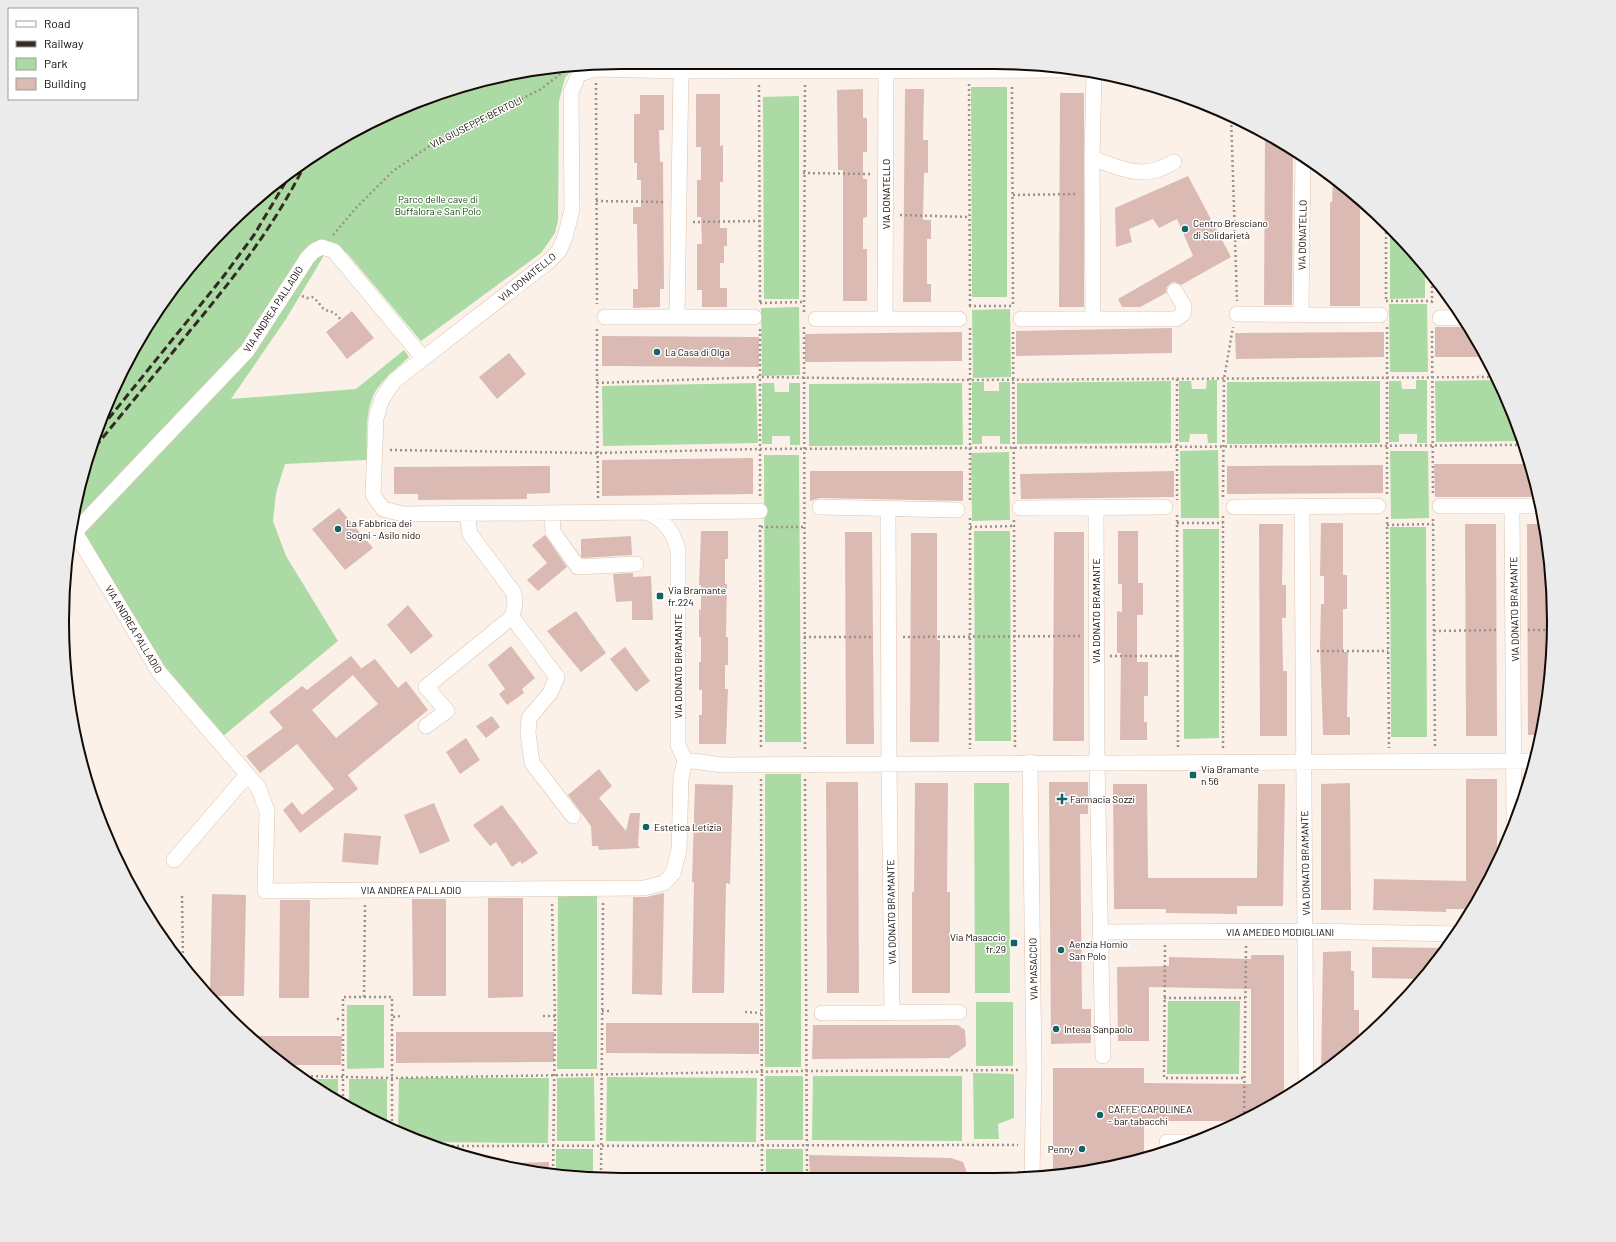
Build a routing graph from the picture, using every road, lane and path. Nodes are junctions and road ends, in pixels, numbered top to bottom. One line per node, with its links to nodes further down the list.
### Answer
1 (596, 69): 23 (path)
2 (610, 69): 10 (street, VIA DONATELLO)
3 (825, 69): 7 (street, VIA DONATELLO)
4 (886, 69): 20 (street, VIA DONATELLO)
5 (948, 69): 8 (street, VIA DONATELLO)
6 (593, 70): 51 (street, VIA DONATELLO)
7 (805, 70): 10 (street, VIA DONATELLO); 19 (path)
8 (969, 70): 9 (street, VIA DONATELLO); 26 (path)
9 (1031, 70)
10 (681, 71): 24 (street)
11 (561, 73): 30 (path, VIA GIUSEPPE BERTOLI)
12 (1094, 78): 16 (street)
13 (759, 80): 27 (path)
14 (1012, 87): 22 (path)
15 (1231, 122): 38 (path)
16 (1092, 158): 17 (street); 21 (street)
17 (1174, 162)
18 (1303, 163): 39 (street, VIA DONATELLO)
19 (803, 173): 20 (path); 35 (path)
20 (886, 174): 25 (street, VIA DONATELLO)
21 (1093, 193): 22 (path); 47 (street)
22 (1013, 195): 42 (path)
23 (596, 201): 24 (path); 41 (path)
24 (679, 202): 28 (street)
25 (886, 215): 26 (path); 46 (street, VIA DONATELLO)
26 (970, 217): 36 (path)
27 (760, 221): 28 (path); 37 (path)
28 (679, 222): 43 (street)
29 (1386, 232): 33 (path)
30 (322, 247): 51 (street); 97 (street, VIA ANDREA PALLADIO)
31 (1175, 290): 47 (street)
32 (302, 296): 48 (path)
33 (1386, 301): 34 (path); 40 (path)
34 (1432, 301)
35 (804, 302): 37 (path); 50 (path)
36 (970, 306): 42 (path); 49 (path)
37 (759, 314): 43 (street); 52 (path)
38 (1237, 314): 39 (street); 57 (path)
39 (1301, 314): 40 (street)
40 (1384, 315): 55 (path)
41 (600, 316): 43 (street); 60 (path)
42 (1015, 316): 47 (street); 59 (path)
43 (677, 317)
44 (1456, 317): 45 (street)
45 (1440, 318)
46 (885, 319): 49 (street); 50 (street)
47 (1093, 319)
48 (341, 320)
49 (966, 320): 58 (path)
50 (808, 321): 53 (path)
51 (423, 358): 69 (street, VIA DONATELLO)
52 (760, 377): 53 (path); 60 (path); 67 (path)
53 (804, 377): 58 (path); 68 (path)
54 (1490, 377): 55 (path)
55 (1387, 378): 57 (path); 61 (path)
56 (1177, 379): 57 (path); 59 (path); 63 (path)
57 (1224, 379): 64 (path)
58 (970, 380): 59 (path); 65 (path)
59 (1014, 380): 66 (path)
60 (597, 383): 70 (path)
61 (1387, 446): 62 (path); 64 (path); 73 (path)
62 (1519, 446)
63 (1177, 447): 64 (path); 66 (path); 90 (path)
64 (1222, 447): 79 (path)
65 (970, 448): 66 (path); 68 (path); 71 (path)
66 (1014, 448): 80 (path)
67 (760, 449): 68 (path); 70 (path); 83 (path)
68 (804, 449): 95 (path)
69 (374, 450): 70 (path); 86 (street, VIA DONATELLO)
70 (598, 453): 88 (path)
71 (970, 502)
72 (1302, 506): 73 (street); 79 (street); 109 (street, VIA DONATO BRAMANTE)
73 (1384, 506): 92 (path)
74 (1440, 506): 75 (street)
75 (1512, 506): 76 (street); 101 (street, VIA DONATO BRAMANTE)
76 (1534, 506)
77 (820, 507): 82 (street)
78 (1165, 507): 81 (street)
79 (1226, 507): 89 (path)
80 (1016, 508): 81 (street); 93 (path)
81 (1096, 508): 106 (street, VIA DONATO BRAMANTE)
82 (888, 509): 85 (street); 108 (street, VIA DONATO BRAMANTE)
83 (760, 511): 84 (street); 94 (path)
84 (647, 512): 88 (street); 114 (street, VIA DONATO BRAMANTE)
85 (964, 513): 96 (path)
86 (467, 514): 87 (street); 100 (street)
87 (552, 514): 88 (street); 99 (street)
88 (598, 514)
89 (1223, 522): 90 (path); 120 (path)
90 (1177, 523): 112 (path)
91 (1433, 524): 92 (path)
92 (1387, 525): 110 (path)
93 (1014, 526): 96 (path); 105 (path)
94 (760, 527): 95 (path); 124 (path)
95 (804, 527): 107 (path)
96 (970, 527): 104 (path)
97 (77, 530)
98 (76, 538): 127 (street, VIA ANDREA PALLADIO)
99 (636, 564)
100 (512, 617): 113 (street); 129 (street)
101 (1514, 630): 102 (path); 103 (path); 115 (street, VIA DONATO BRAMANTE)
102 (1547, 630)
103 (1434, 631)
104 (970, 636): 105 (path); 108 (path); 123 (path)
105 (1015, 636): 106 (path); 117 (path)
106 (1096, 636): 111 (street, VIA DONATO BRAMANTE)
107 (804, 637): 108 (path); 125 (path)
108 (889, 637): 126 (street, VIA DONATO BRAMANTE)
109 (1304, 651): 110 (path); 121 (street, VIA DONATO BRAMANTE)
110 (1388, 651): 122 (path)
111 (1097, 656): 112 (path); 118 (street, VIA DONATO BRAMANTE)
112 (1177, 656): 119 (path)
113 (426, 726)
114 (685, 760): 124 (street); 131 (street, VIA ANDREA PALLADIO)
115 (1515, 761): 116 (street); 122 (street); 128 (street)
116 (1529, 761)
117 (1022, 762): 118 (street); 123 (street); 158 (street, VIA MASACCIO)
118 (1097, 762): 119 (street); 137 (street)
119 (1178, 762): 120 (street)
120 (1223, 762): 121 (street)
121 (1304, 762): 122 (street); 136 (street, VIA DONATO BRAMANTE)
122 (1389, 762)
123 (970, 763): 126 (street)
124 (761, 764): 125 (street); 149 (path)
125 (805, 764): 126 (street); 159 (path)
126 (889, 764): 147 (street, VIA DONATO BRAMANTE)
127 (247, 775): 130 (street); 133 (street, VIA ANDREA PALLADIO)
128 (1514, 808)
129 (573, 816)
130 (174, 860)
131 (603, 888): 132 (street, VIA ANDREA PALLADIO); 144 (path)
132 (552, 889): 133 (street, VIA ANDREA PALLADIO); 153 (path)
133 (365, 890): 141 (path)
134 (182, 896): 140 (path)
135 (1246, 931): 136 (street, VIA AMEDEO MODIGLIANI); 138 (street, VIA AMEDEO MODIGLIANI); 143 (path)
136 (1306, 931): 139 (street, VIA AMEDEO MODIGLIANI); 165 (street, VIA DONATO BRAMANTE)
137 (1101, 932): 138 (street, VIA AMEDEO MODIGLIANI); 157 (street)
138 (1165, 932): 142 (path)
139 (1450, 934)
140 (183, 957)
141 (364, 997): 154 (path); 156 (path)
142 (1164, 998): 143 (path); 167 (path)
143 (1245, 998): 167 (path)
144 (602, 1011): 145 (path); 161 (path)
145 (609, 1011)
146 (745, 1012): 149 (path)
147 (892, 1012): 148 (street); 150 (street)
148 (959, 1012)
149 (761, 1013): 160 (path)
150 (822, 1013)
151 (401, 1016): 154 (path)
152 (543, 1016): 153 (path)
153 (555, 1016): 163 (path)
154 (393, 1017): 166 (path)
155 (337, 1019): 156 (path)
156 (342, 1019): 164 (path)
157 (1103, 1056)
158 (1034, 1070): 159 (path); 174 (street, VIA MASACCIO)
159 (806, 1071): 160 (path); 173 (path)
160 (762, 1072): 161 (path); 178 (path)
161 (602, 1074): 163 (path); 177 (path)
162 (309, 1076): 164 (path)
163 (555, 1076): 166 (path); 176 (path)
164 (343, 1077): 166 (path); 168 (path)
165 (1306, 1077)
166 (393, 1078): 170 (path)
167 (1245, 1078): 169 (path)
168 (343, 1098)
169 (1244, 1113)
170 (392, 1123)
171 (1167, 1142): 172 (street)
172 (1177, 1142)
173 (806, 1145): 174 (path); 178 (path); 183 (path)
174 (1032, 1145): 181 (street, VIA MASACCIO)
175 (451, 1146): 176 (path)
176 (552, 1146): 177 (path); 179 (path)
177 (601, 1146): 178 (path); 180 (path)
178 (762, 1146): 182 (path)
179 (553, 1168)
180 (601, 1172)
181 (1032, 1172)
182 (762, 1173)
183 (807, 1173)

